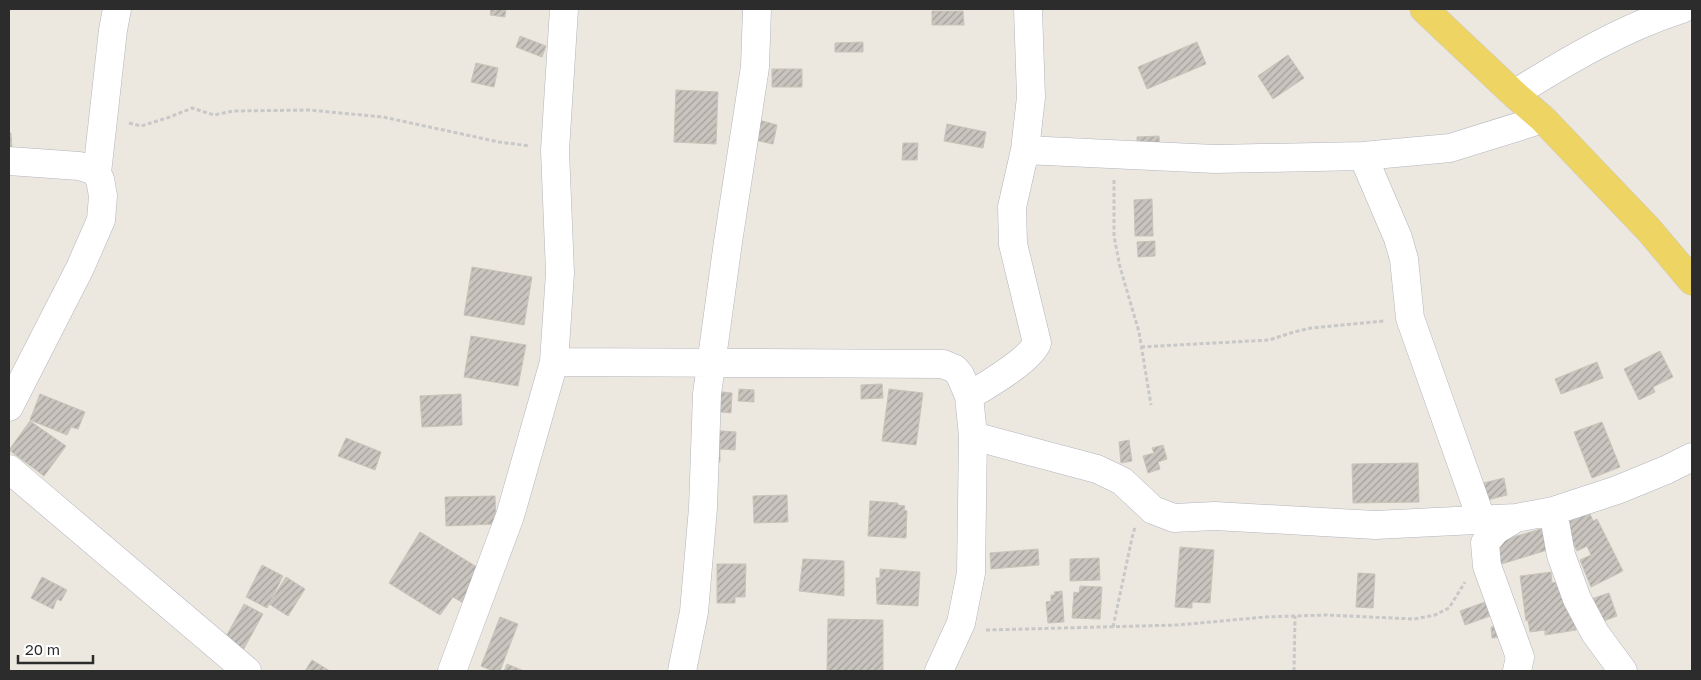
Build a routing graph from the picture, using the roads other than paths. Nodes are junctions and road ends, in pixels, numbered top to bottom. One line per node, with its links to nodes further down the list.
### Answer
1 (117, 9): 12 (street)
2 (564, 9): 14 (street)
3 (757, 9): 15 (street)
4 (1028, 9): 9 (street)
5 (1424, 9): 7 (main road)
6 (1682, 9): 7 (street)
7 (1514, 94): 8 (main road)
8 (1543, 119): 10 (street); 13 (main road)
9 (1024, 150): 10 (street); 16 (street)
10 (1363, 156): 22 (street)
11 (9, 161): 12 (street)
12 (97, 173): 17 (street)
13 (1692, 281)
14 (554, 362): 15 (street); 24 (street)
15 (712, 363): 16 (street); 25 (street)
16 (969, 396): 18 (street)
17 (9, 407)
18 (973, 436): 22 (street); 26 (street)
19 (1692, 457): 21 (street)
20 (9, 469): 23 (street)
21 (1554, 510): 22 (street); 28 (street)
22 (1484, 532): 27 (street)
23 (241, 669)
24 (452, 671)
25 (682, 671)
26 (939, 671)
27 (1517, 671)
28 (1623, 671)

